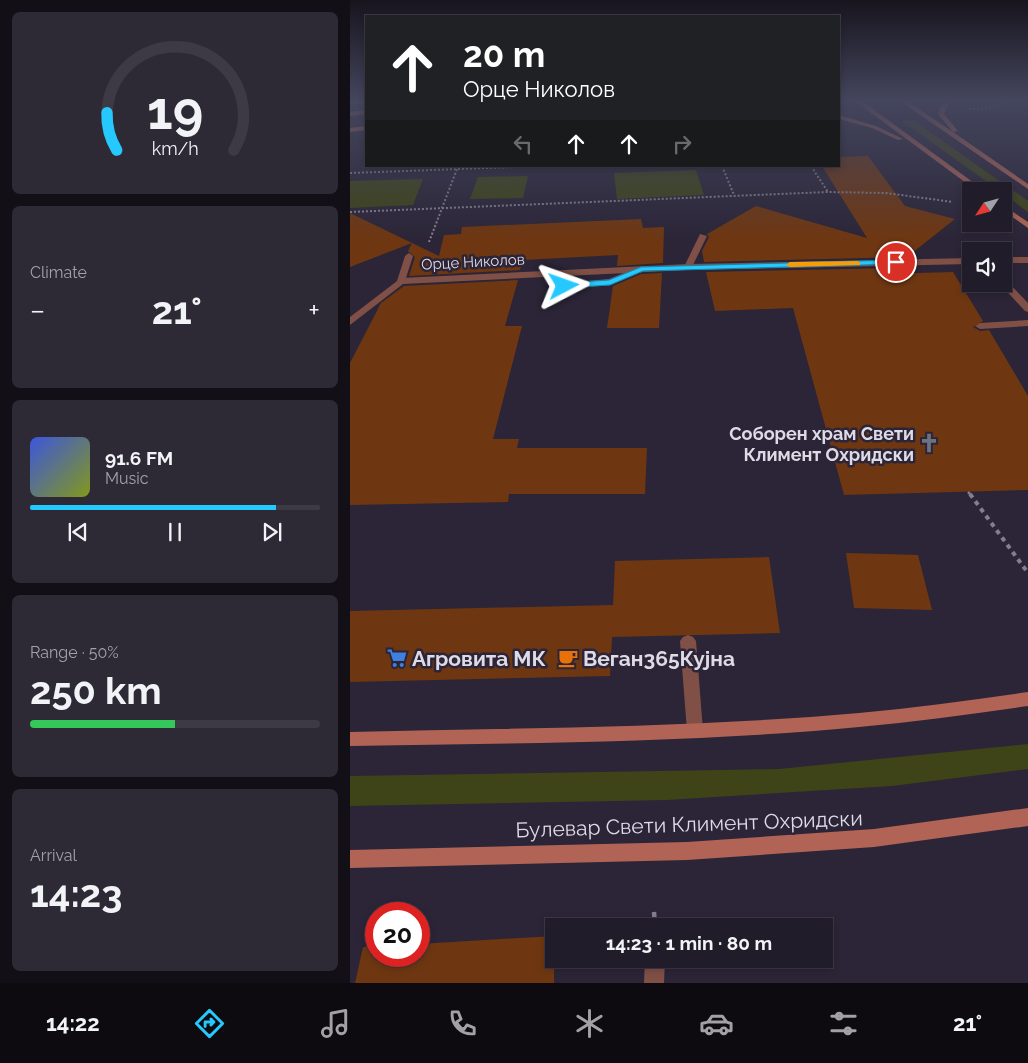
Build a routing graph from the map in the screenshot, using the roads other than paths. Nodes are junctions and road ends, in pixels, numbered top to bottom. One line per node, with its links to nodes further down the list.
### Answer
1 (917, 147): 4 (street)
2 (920, 147): 4 (street)
3 (969, 147): 6 (street)
4 (926, 151): 5 (street)
5 (969, 182)
6 (1028, 187)
7 (1012, 214): 8 (street)
8 (1028, 226)
9 (703, 236): 14 (street)
10 (409, 256): 16 (street)
11 (1012, 260): 12 (street)
12 (1028, 260)
13 (962, 261): 14 (street, Орце Николов)
14 (688, 267): 15 (street, Орце Николов)
15 (641, 269): 16 (street, Орце Николов); 17 (street)
16 (401, 281): 20 (street, Орце Николов)
17 (564, 286)
18 (1012, 292): 19 (street)
19 (1028, 309)
20 (350, 322)
21 (1028, 323): 22 (street)
22 (980, 326)
23 (688, 641): 25 (street)
24 (1028, 699): 25 (street)
25 (695, 730): 26 (street)
26 (350, 739)
27 (1028, 817): 28 (street, Булевар Свети Климент Охридски)
28 (350, 859)
29 (655, 968): 30 (street)
30 (654, 983)

